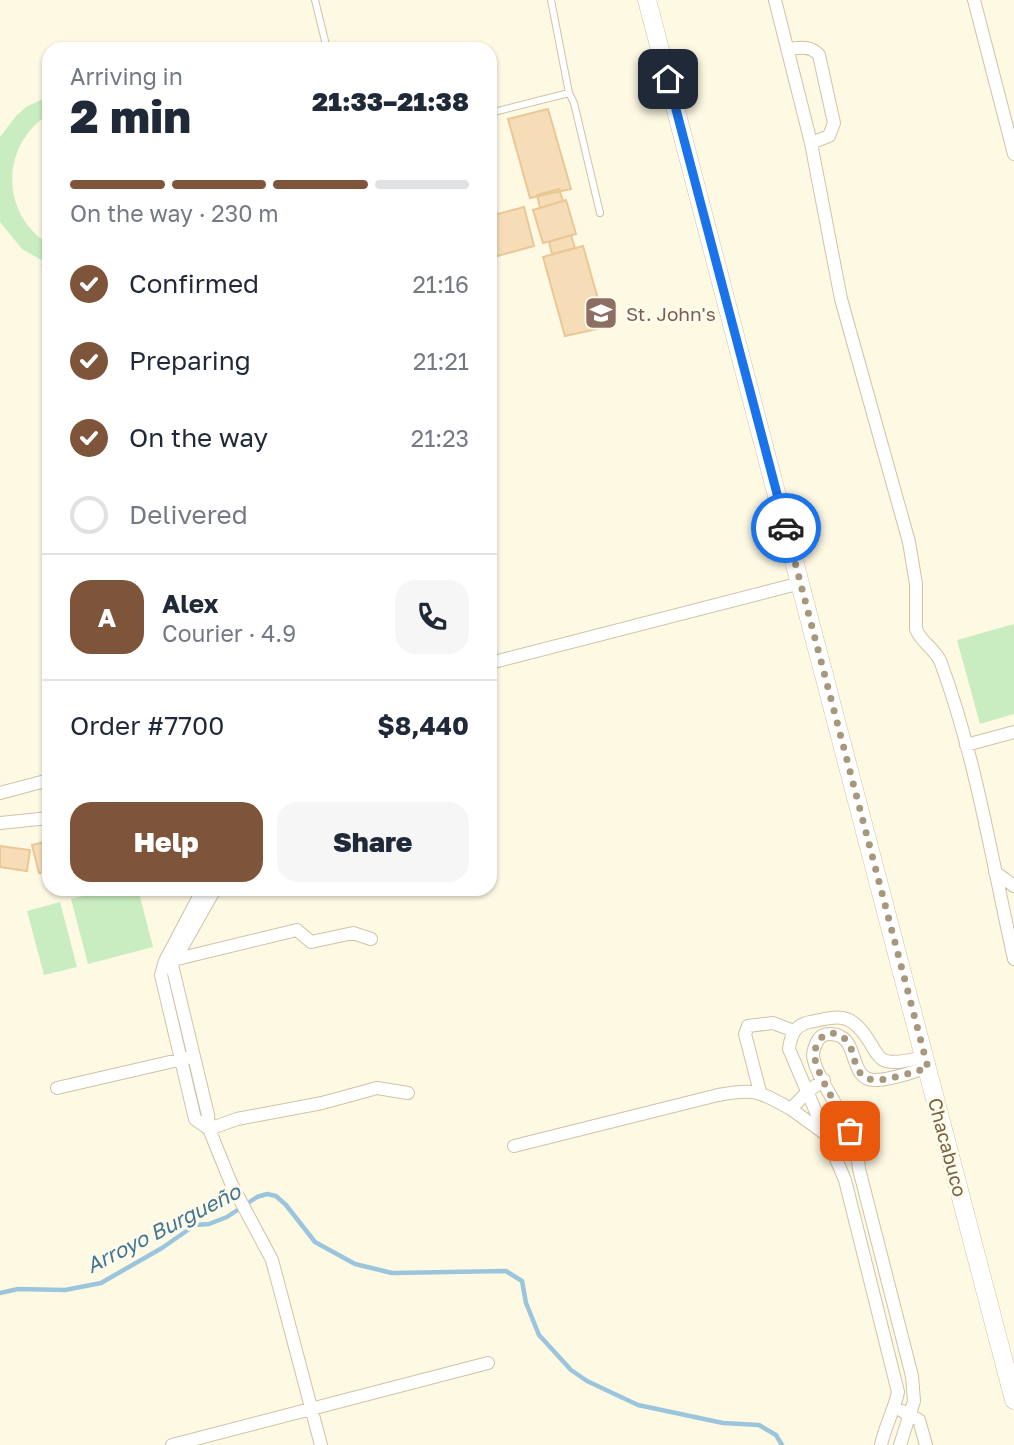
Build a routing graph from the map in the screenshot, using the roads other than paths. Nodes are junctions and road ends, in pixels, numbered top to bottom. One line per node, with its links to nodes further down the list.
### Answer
1 (315, 0): 6 (lane)
2 (551, 0): 8 (lane)
3 (647, 0): 13 (street, Chacabuco)
4 (775, 0): 7 (street)
5 (974, 0): 11 (street)
6 (325, 42)
7 (788, 49): 10 (street); 10 (street)
8 (569, 93): 9 (lane); 12 (lane)
9 (497, 111)
10 (811, 143): 16 (street)
11 (1014, 154)
12 (600, 213)
13 (801, 583): 14 (street); 30 (street, Chacabuco)
14 (497, 661)
15 (1014, 732): 16 (street)
16 (966, 745): 21 (street)
17 (42, 782): 18 (street)
18 (0, 793)
19 (42, 819): 20 (street)
20 (0, 823)
21 (995, 872): 22 (street); 26 (street)
22 (1014, 886)
23 (200, 896): 27 (street)
24 (211, 896): 27 (street)
25 (371, 939): 27 (street)
26 (1014, 959)
27 (170, 961): 29 (street)
28 (794, 1031): 30 (street); 33 (street); 34 (street)
29 (187, 1058): 32 (street); 37 (street)
30 (926, 1063): 31 (street); 44 (street, Chacabuco)
31 (824, 1080): 33 (street); 38 (street)
32 (58, 1088)
33 (808, 1091): 36 (street); 39 (street)
34 (760, 1092): 36 (street); 40 (street)
35 (408, 1093): 37 (street)
36 (792, 1109): 39 (street)
37 (209, 1129): 46 (street)
38 (853, 1138): 39 (street); 41 (street)
39 (828, 1139): 42 (street)
40 (514, 1146)
41 (858, 1157): 42 (street); 47 (street)
42 (838, 1162): 45 (street)
43 (488, 1363): 46 (street)
44 (1014, 1400)
45 (895, 1409): 47 (street); 50 (street)
46 (312, 1410): 48 (street); 49 (street)
47 (909, 1413): 51 (street); 52 (street)
48 (172, 1445)
49 (321, 1445)
50 (881, 1445)
51 (900, 1445)
52 (926, 1445)

